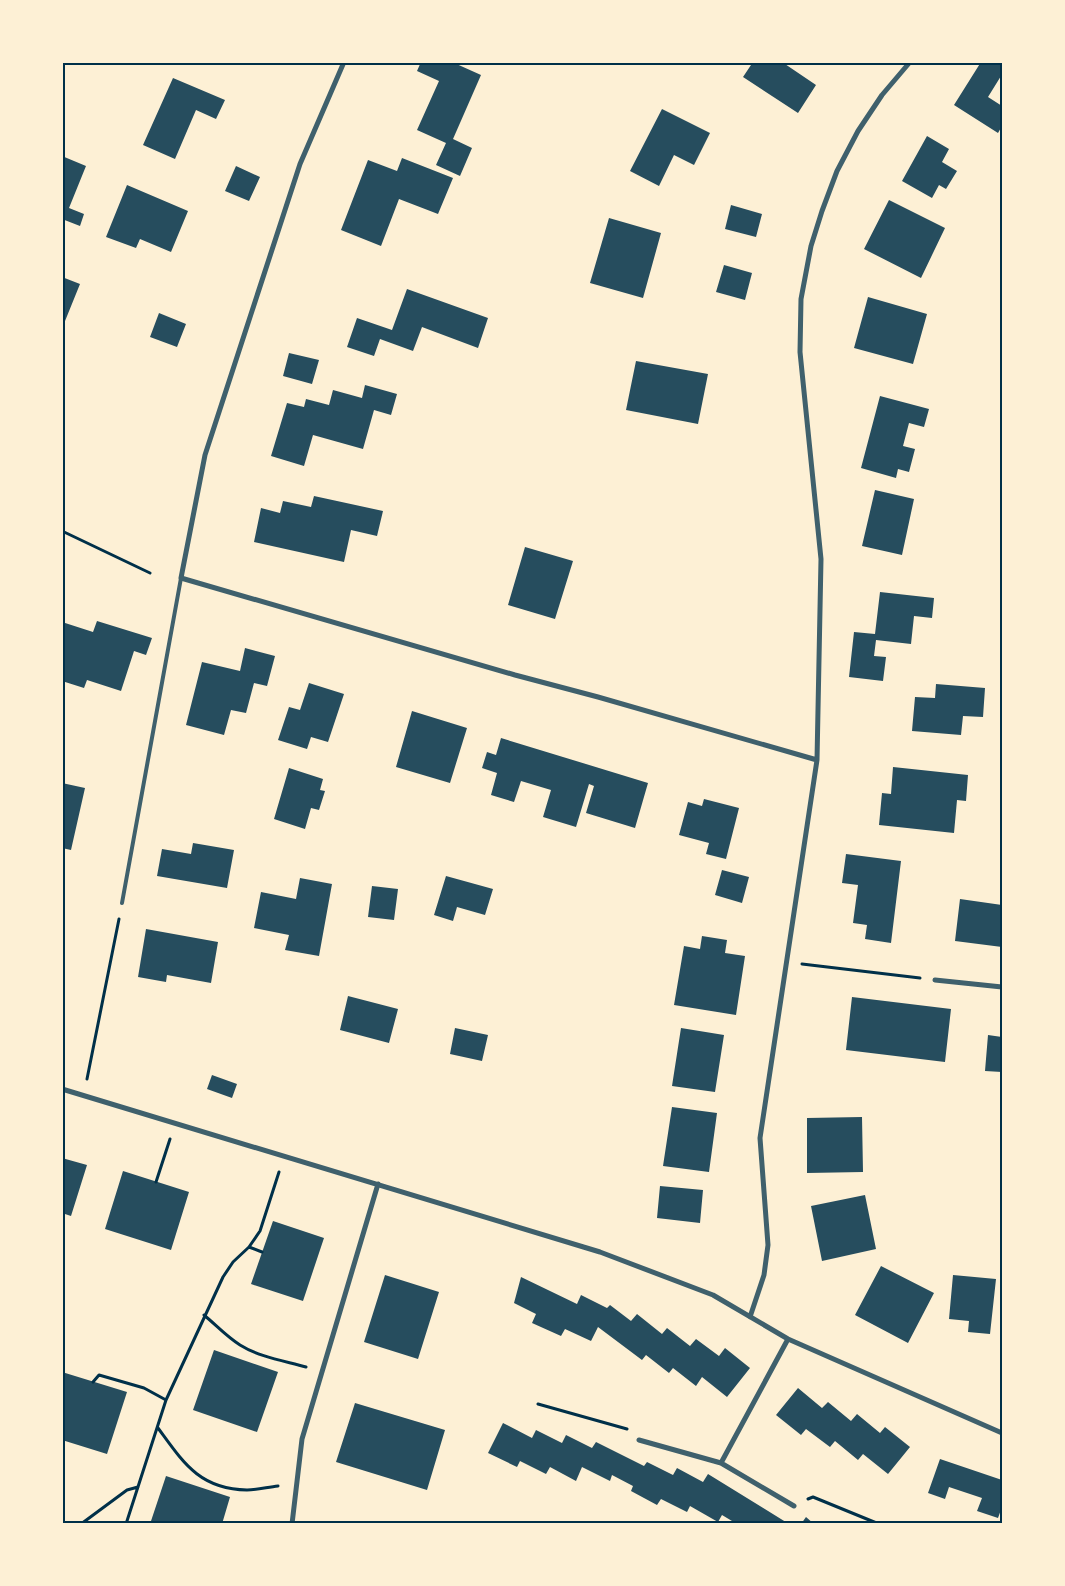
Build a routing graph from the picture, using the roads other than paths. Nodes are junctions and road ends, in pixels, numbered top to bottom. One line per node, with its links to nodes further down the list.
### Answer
1 (344, 62): 3 (street)
2 (910, 62): 4 (street)
3 (182, 578): 4 (street); 5 (lane)
4 (817, 760): 10 (street)
5 (122, 903)
6 (935, 980): 7 (street)
7 (1002, 987)
8 (62, 1089): 9 (street)
9 (378, 1184): 10 (street); 16 (street)
10 (750, 1317): 11 (street)
11 (788, 1339): 12 (street); 14 (street)
12 (1002, 1433)
13 (639, 1440): 14 (street)
14 (721, 1463): 15 (street)
15 (794, 1506)
16 (292, 1524)

